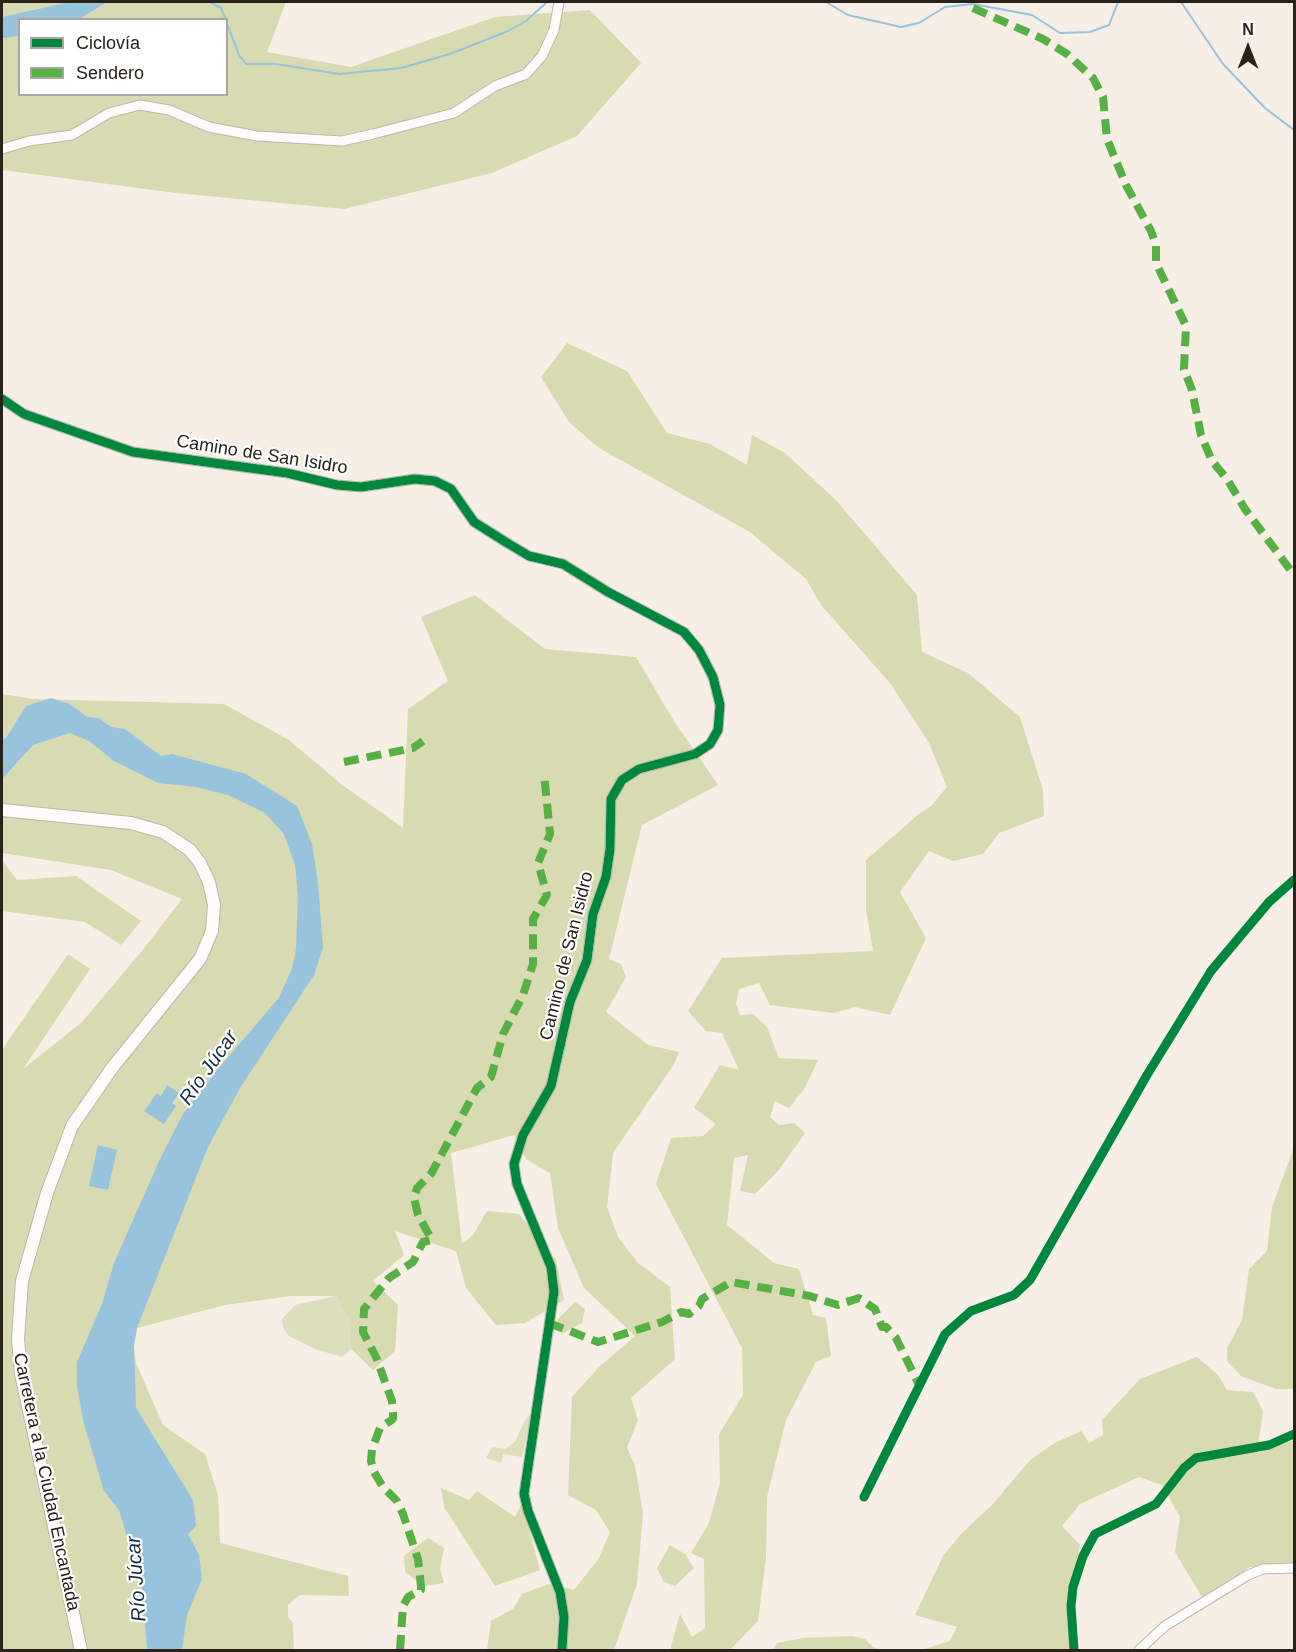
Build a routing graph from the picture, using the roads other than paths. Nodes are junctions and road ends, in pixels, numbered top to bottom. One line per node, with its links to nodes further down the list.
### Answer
1 (559, 2): 2 (street)
2 (2, 150)
3 (2, 399): 7 (street, Camino de San Isidro)
4 (2, 810): 6 (main road, Carretera a la Ciudad Encantada)
5 (1294, 1568): 8 (street)
6 (81, 1650)
7 (562, 1650)
8 (1139, 1650)

